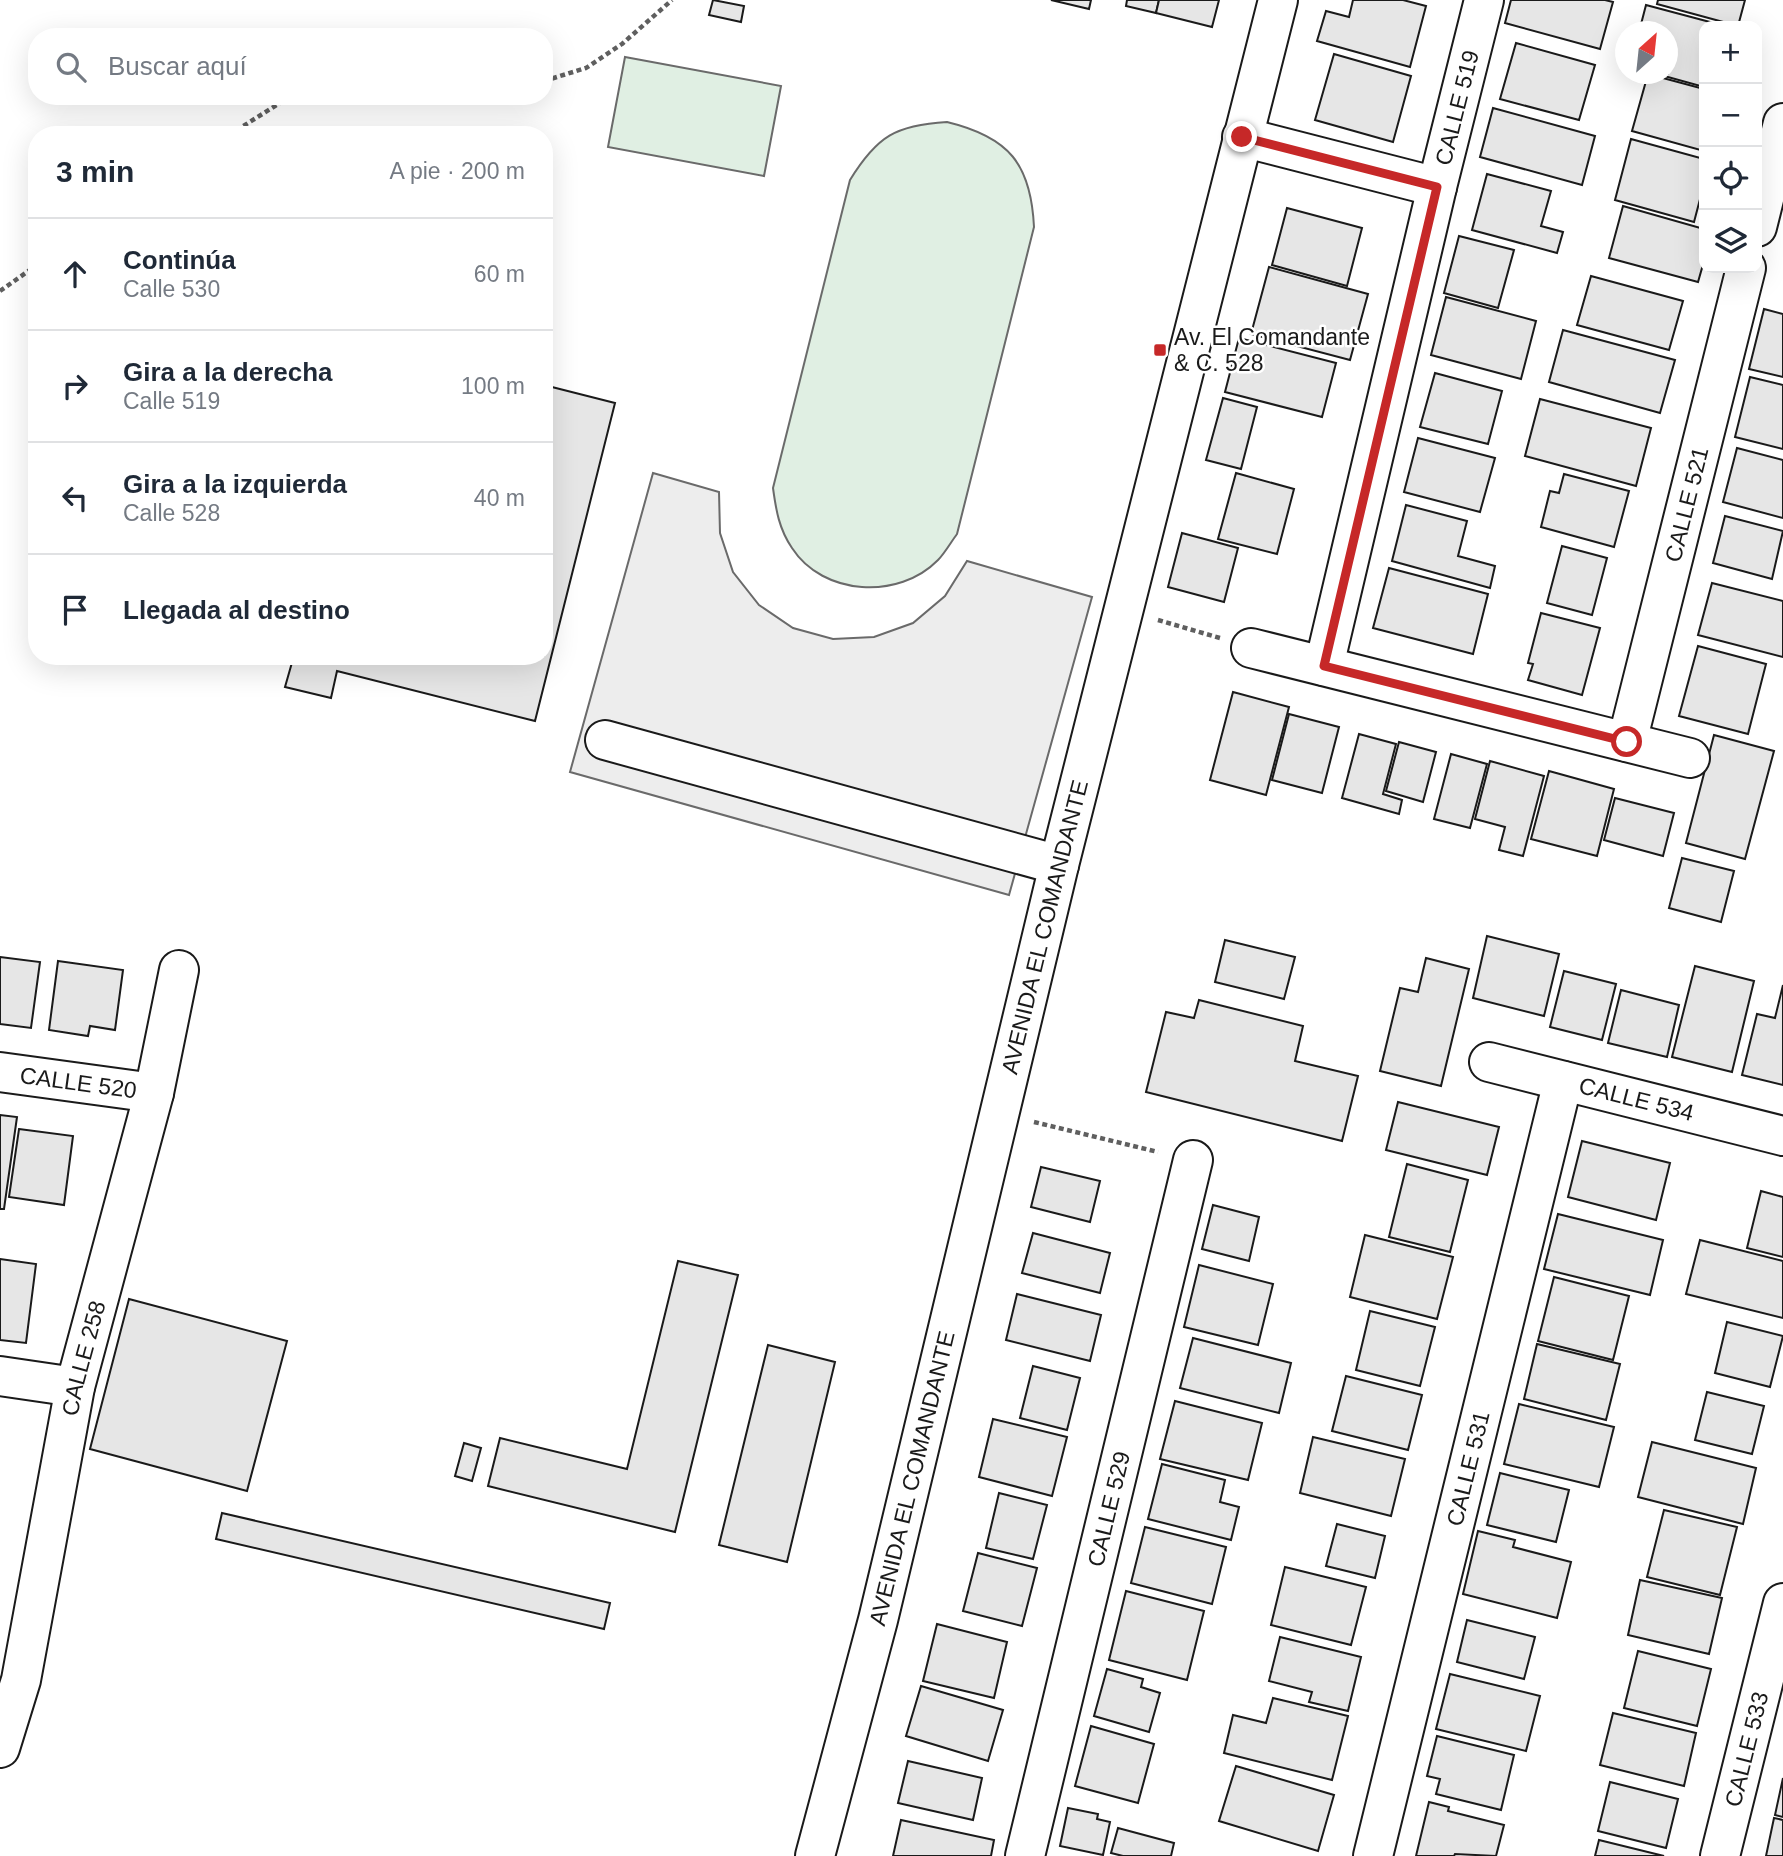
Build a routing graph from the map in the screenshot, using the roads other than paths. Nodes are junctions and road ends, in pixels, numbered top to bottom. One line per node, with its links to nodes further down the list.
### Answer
1 (1278, 0): 4 (street, AVENIDA EL COMANDANTE)
2 (1484, 0): 5 (street, CALLE 519)
3 (1783, 123): 6 (street)
4 (1242, 137): 5 (street); 13 (street, AVENIDA EL COMANDANTE)
5 (1437, 187): 9 (street, CALLE 519)
6 (1761, 210)
7 (1745, 273): 11 (street, CALLE 521)
8 (1251, 648): 9 (street)
9 (1324, 666): 11 (street)
10 (605, 740): 13 (street)
11 (1627, 742): 12 (street)
12 (1690, 758)
13 (1059, 865): 26 (street, AVENIDA EL COMANDANTE)
14 (179, 970): 18 (street, CALLE 258)
15 (1489, 1062): 17 (street, CALLE 534)
16 (0, 1072): 18 (street, CALLE 520)
17 (1563, 1081): 19 (street, CALLE 534); 28 (street, CALLE 531)
18 (155, 1093): 22 (street, CALLE 258)
19 (1783, 1136)
20 (1193, 1160): 27 (street, CALLE 529)
21 (0, 1377): 22 (street)
22 (75, 1387): 24 (street, CALLE 258)
23 (1783, 1603): 29 (street, CALLE 533)
24 (10, 1679): 25 (street, CALLE 258)
25 (0, 1748)
26 (814, 1856)
27 (1025, 1856)
28 (1373, 1856)
29 (1720, 1856)

